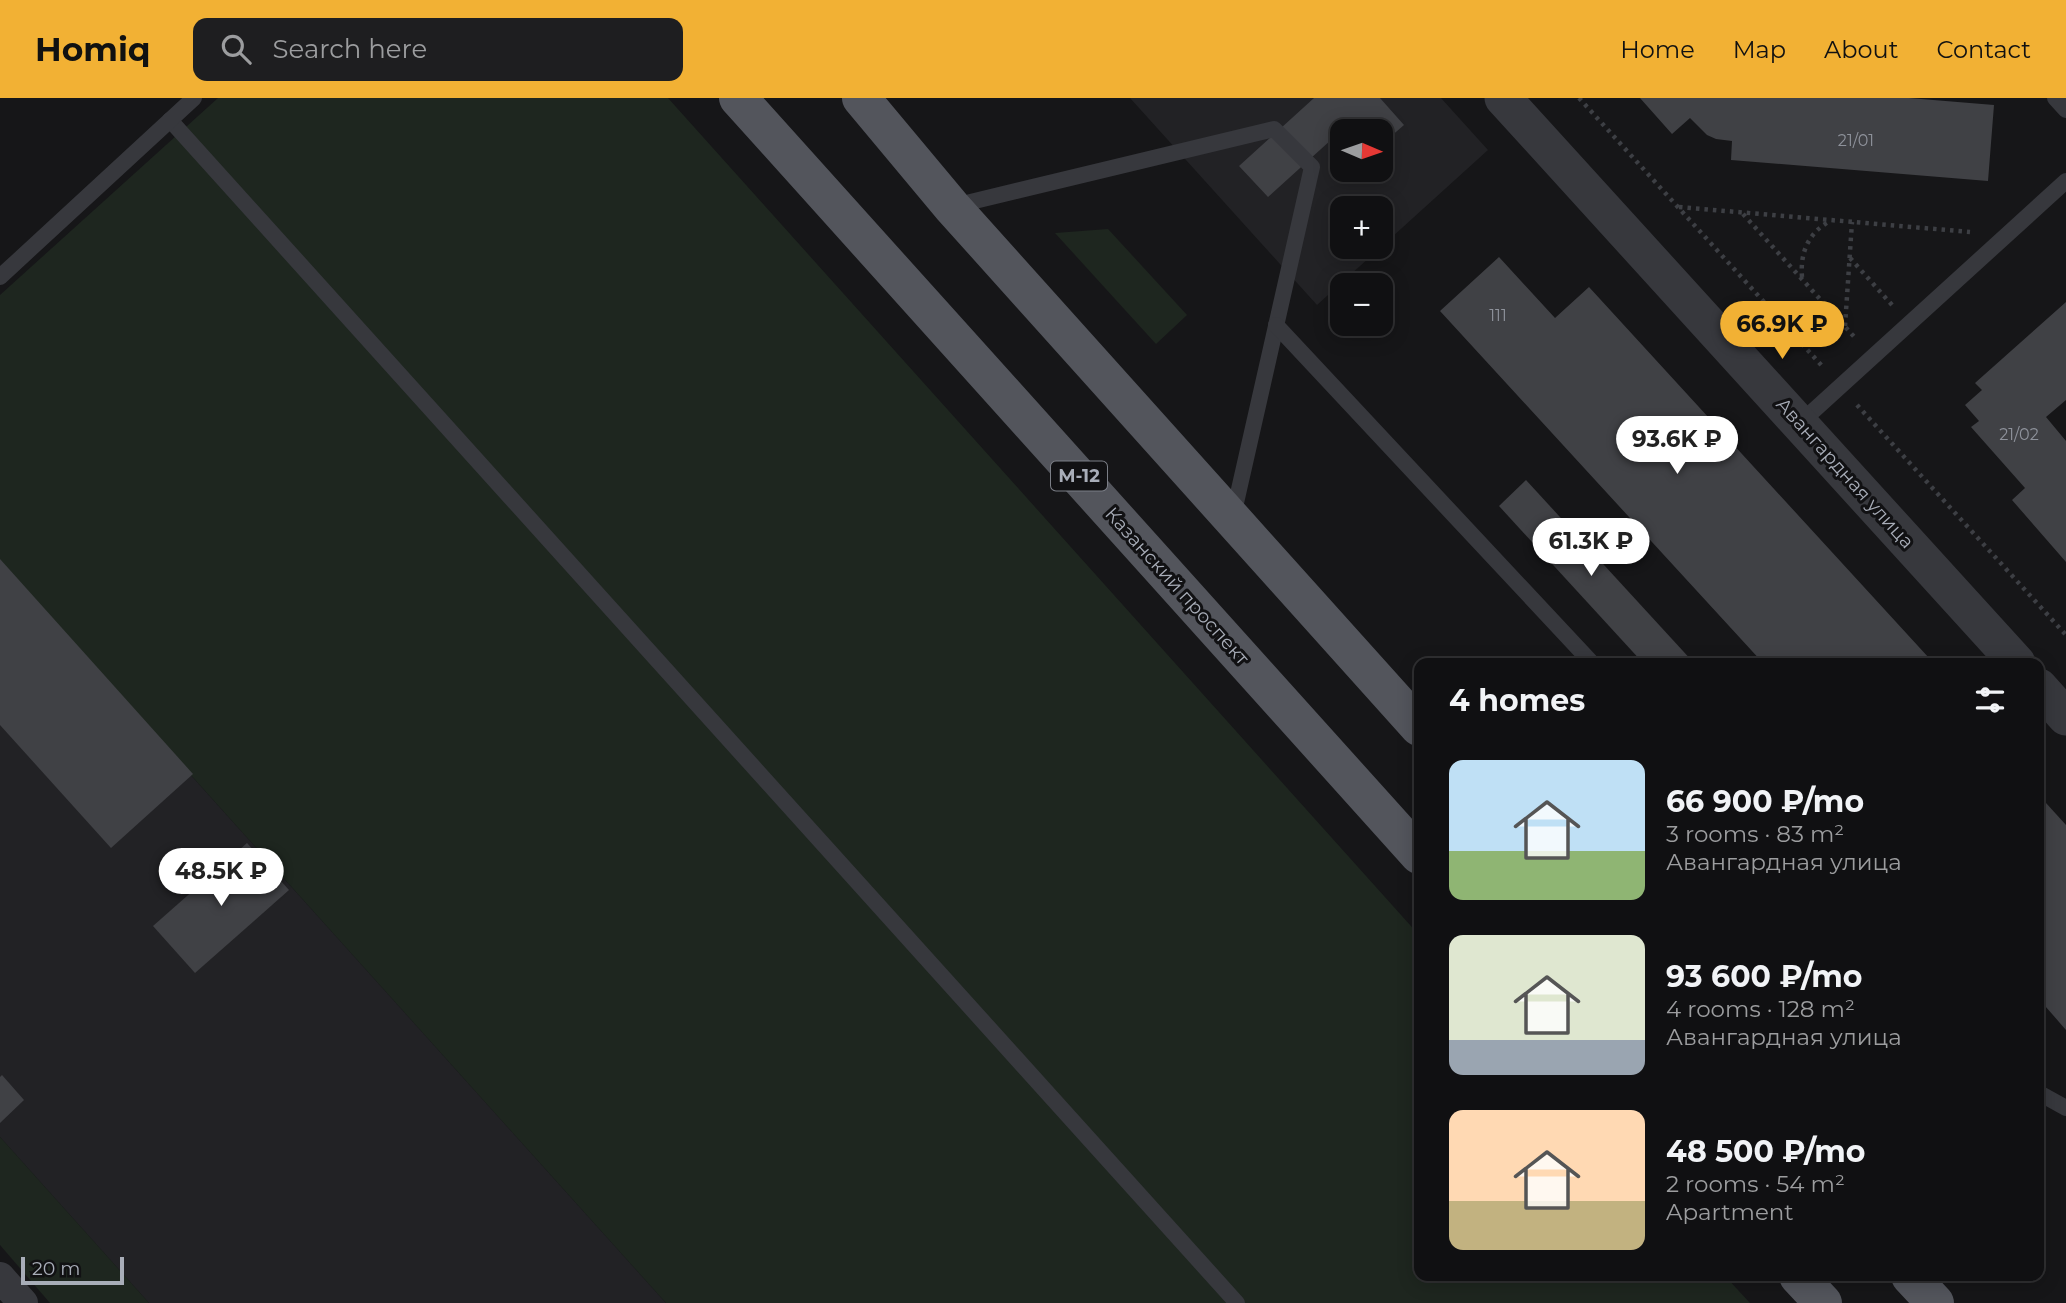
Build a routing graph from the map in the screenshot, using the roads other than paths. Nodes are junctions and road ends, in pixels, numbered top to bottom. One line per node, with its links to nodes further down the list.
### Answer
1 (194, 98): 7 (lane)
2 (738, 98): 19 (main road, Казанский проспект / М-12)
3 (861, 98): 9 (main road)
4 (1503, 98): 12 (street, Авангардная улица)
5 (2055, 98): 6 (lane)
6 (2066, 110)
7 (170, 120): 10 (lane); 26 (lane)
8 (2066, 181): 12 (lane)
9 (952, 207): 11 (lane); 13 (main road)
10 (0, 277)
11 (1276, 326): 13 (lane); 14 (lane)
12 (1800, 423): 15 (street, Авангардная улица)
13 (1233, 518): 18 (main road)
14 (1587, 658)
15 (2012, 658)
16 (2044, 693): 17 (street)
17 (2066, 718)
18 (1414, 721)
19 (1414, 849)
20 (2044, 1096): 21 (lane)
21 (2066, 1108)
22 (0, 1277): 25 (street)
23 (1803, 1281): 27 (main road)
24 (1915, 1281): 28 (main road)
25 (23, 1303)
26 (1237, 1303)
27 (1823, 1303)
28 (1935, 1303)

